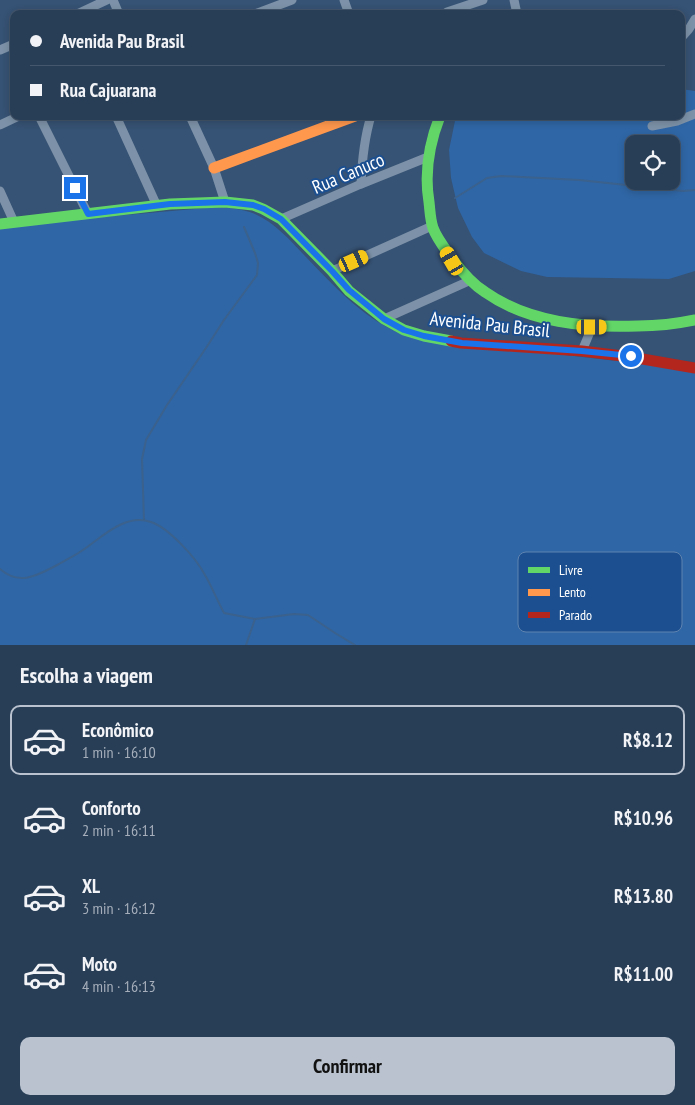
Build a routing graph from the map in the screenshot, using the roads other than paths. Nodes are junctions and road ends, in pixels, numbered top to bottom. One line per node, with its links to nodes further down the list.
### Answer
1 (107, 0): 4 (street)
2 (292, 0): 5 (street)
3 (483, 0): 6 (street)
4 (86, 10)
5 (266, 10)
6 (454, 10)
7 (695, 19): 8 (street)
8 (685, 33)
9 (41, 120): 23 (street)
10 (118, 120): 22 (street)
11 (192, 120): 18 (street)
12 (344, 120): 18 (main road)
13 (370, 120): 19 (street)
14 (438, 120): 17 (main road)
15 (680, 120): 16 (street)
16 (652, 126)
17 (428, 157): 19 (street, Rua Canuco); 27 (main road)
18 (214, 168): 21 (street)
19 (361, 184): 24 (street, Rua Canuco)
20 (0, 191): 25 (street)
21 (225, 202): 22 (main road, Avenida Pau Brasil); 24 (main road, Avenida Pau Brasil)
22 (157, 206): 23 (main road, Avenida Pau Brasil)
23 (88, 214): 25 (main road, Avenida Pau Brasil)
24 (281, 219): 28 (main road, Avenida Pau Brasil)
25 (14, 222): 26 (main road, Avenida Pau Brasil)
26 (0, 224)
27 (432, 226): 28 (street); 29 (main road)
28 (332, 271): 30 (main road, Avenida Pau Brasil)
29 (469, 281): 30 (street); 32 (main road)
30 (384, 319): 33 (main road, Avenida Pau Brasil)
31 (695, 320): 32 (main road)
32 (592, 327): 33 (street)
33 (582, 351): 34 (main road, Avenida Pau Brasil)
34 (695, 368)

